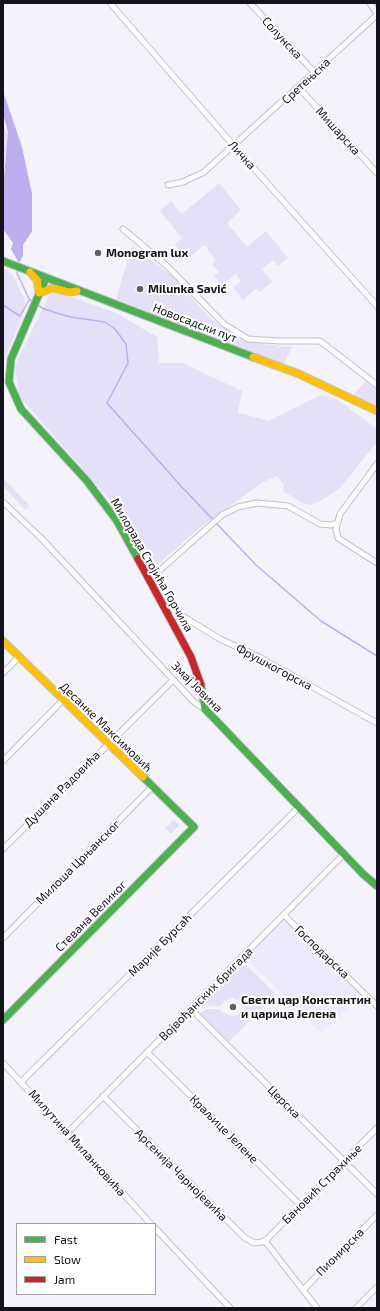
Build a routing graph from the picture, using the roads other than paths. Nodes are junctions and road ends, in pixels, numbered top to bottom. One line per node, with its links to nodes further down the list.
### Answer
1 (110, 3): 7 (street, Личка)
2 (250, 3): 5 (street, Солунска)
3 (370, 3): 4 (street)
4 (377, 15): 5 (street, Сретењска)
5 (314, 73): 6 (street, Сретењска)
6 (299, 88): 7 (street, Сретењска); 8 (street, Мишарска)
7 (234, 146): 9 (street, Сретењска); 16 (street, Личка)
8 (377, 174)
9 (168, 184)
10 (123, 229): 18 (street)
11 (3, 261): 12 (street, Новосадски пут)
12 (30, 272): 13 (street, Новосадски пут); 15 (street)
13 (46, 278): 14 (street, Новосадски пут); 15 (street)
14 (79, 290): 15 (street); 19 (street, Новосадски пут)
15 (38, 296): 17 (street)
16 (377, 306)
17 (6, 371): 24 (street, Милорада Стојића Горчила)
18 (377, 384)
19 (377, 411)
20 (377, 464): 22 (street)
21 (3, 502): 29 (street, Змај Јовина)
22 (337, 523): 23 (street); 24 (street)
23 (377, 563)
24 (149, 580): 25 (street, Милорада Стојића Горчила)
25 (169, 616): 31 (street, Милорада Стојића Горчила); 32 (street, Фрушкогорска)
26 (3, 642): 27 (street, Десанке Максимовић)
27 (19, 657): 28 (street); 30 (street, Десанке Максимовић)
28 (3, 673)
29 (173, 680): 31 (street, Змај Јовина); 33 (street, Душана Радовића)
30 (63, 700): 33 (street, Десанке Максимовић); 34 (street)
31 (205, 709): 36 (street, Змај Јовина)
32 (377, 723)
33 (108, 743): 35 (street, Десанке Максимовић); 38 (street, Душана Радовића)
34 (3, 761)
35 (152, 787): 37 (street, Десанке Максимовић); 42 (street, Милоша Црњанског)
36 (299, 807): 39 (street, Змај Јовина); 48 (street, Марије Бурсаћ)
37 (194, 827): 45 (street, Стевана Великог)
38 (3, 849)
39 (344, 854): 40 (street, Змај Јовина); 41 (street, Војвођанских бригада)
40 (377, 886)
41 (284, 915): 43 (street, Господарска); 44 (street, Војвођанских бригада)
42 (3, 938)
43 (377, 1006)
44 (191, 1009): 46 (street, Војвођанских бригада); 52 (street, Церска)
45 (3, 1020)
46 (147, 1052): 49 (street, Војвођанских бригада); 54 (street, Краљице Јелене)
47 (3, 1063): 48 (street, Милутина Миланковића)
48 (21, 1082): 51 (street, Милутина Миланковића)
49 (103, 1096): 51 (street, Војвођанских бригада); 58 (street, Арсенија Чарнојевића)
50 (377, 1128): 52 (street, Бановић Страхиње)
51 (67, 1132): 56 (street, Милутина Миланковића)
52 (344, 1162): 53 (street, Церска); 54 (street, Бановић Страхиње)
53 (377, 1194)
54 (300, 1205): 58 (street, Бановић Страхиње)
55 (377, 1215): 60 (street, Пионирска)
56 (150, 1223)
57 (156, 1229): 61 (street)
58 (266, 1240): 60 (street)
59 (377, 1287): 63 (street)
60 (303, 1290): 62 (street)
61 (230, 1308)
62 (317, 1308)
63 (356, 1308)

